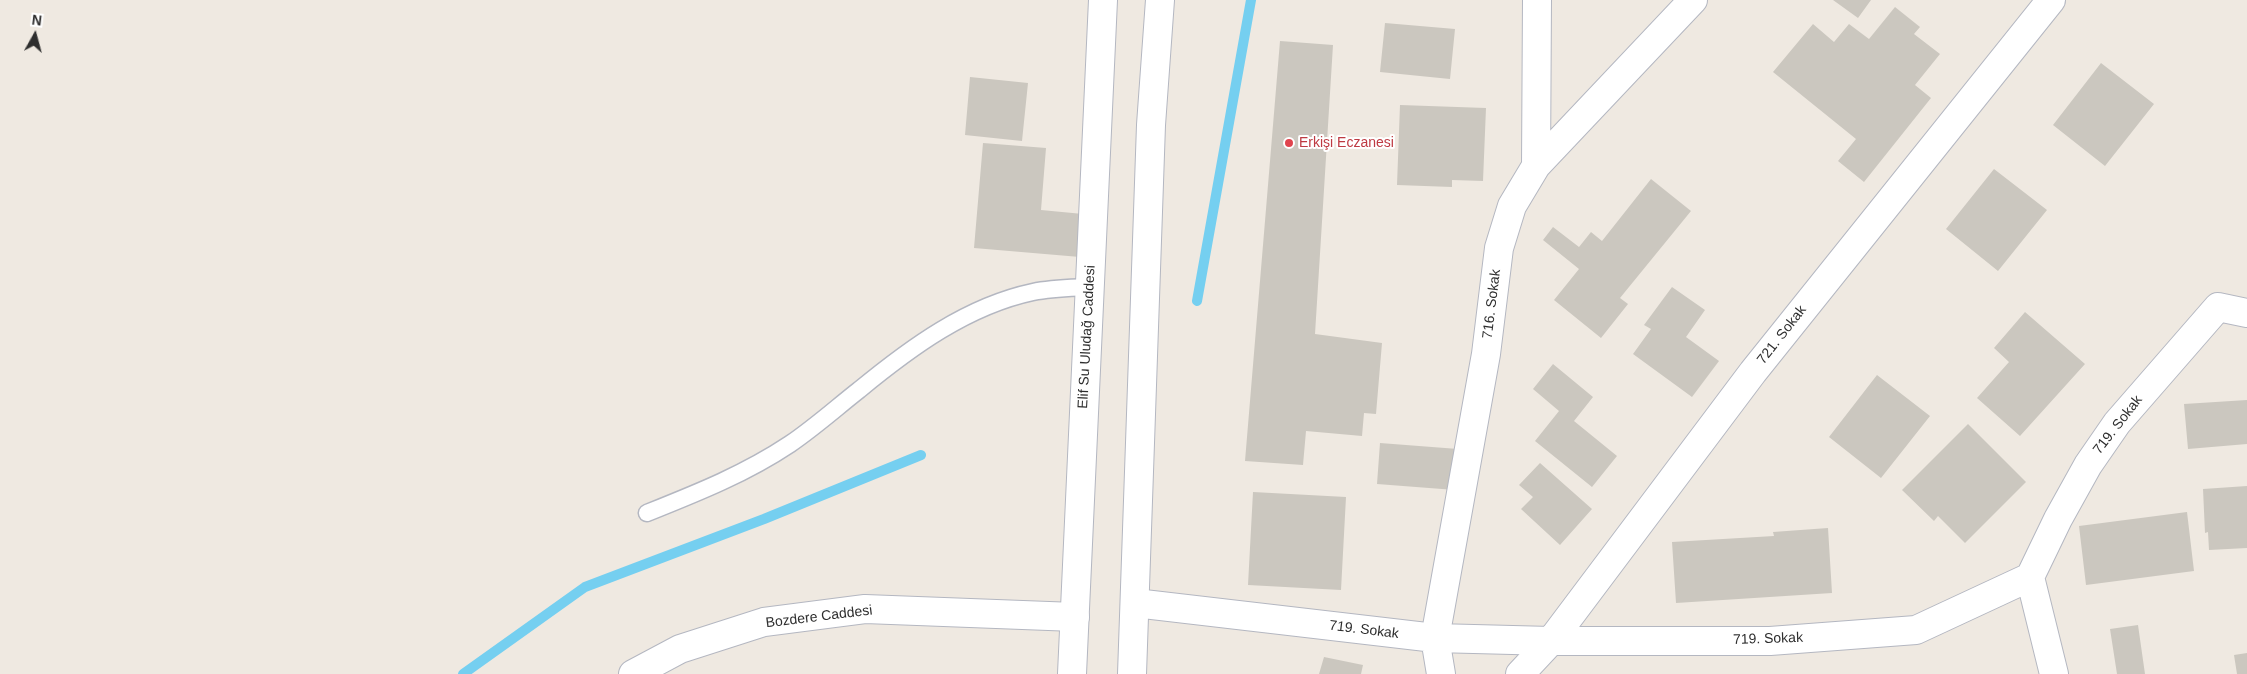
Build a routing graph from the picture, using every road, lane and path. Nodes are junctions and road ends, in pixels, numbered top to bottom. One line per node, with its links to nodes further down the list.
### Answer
1 (1103, 0): 7 (street, Elif Su Uludağ Caddesi)
2 (1160, 0): 11 (street)
3 (1537, 0): 6 (street)
4 (1693, 0): 6 (street, 716. Sokak)
5 (2050, 0): 14 (street, 721. Sokak)
6 (1536, 166): 13 (street, 716. Sokak)
7 (1090, 287): 9 (lane); 12 (street, Elif Su Uludağ Caddesi)
8 (2247, 313): 10 (street, 719. Sokak)
9 (647, 513)
10 (2030, 577): 14 (street, 719. Sokak); 20 (street)
11 (1135, 603): 13 (street, 719. Sokak); 17 (street)
12 (1075, 617): 15 (street, Bozdere Caddesi); 16 (street, Elif Su Uludağ Caddesi)
13 (1435, 638): 14 (street, 719. Sokak); 18 (street, 716. Sokak)
14 (1551, 641): 19 (street, 721. Sokak)
15 (633, 674)
16 (1072, 674)
17 (1132, 674)
18 (1441, 674)
19 (1520, 674)
20 (2054, 674)

